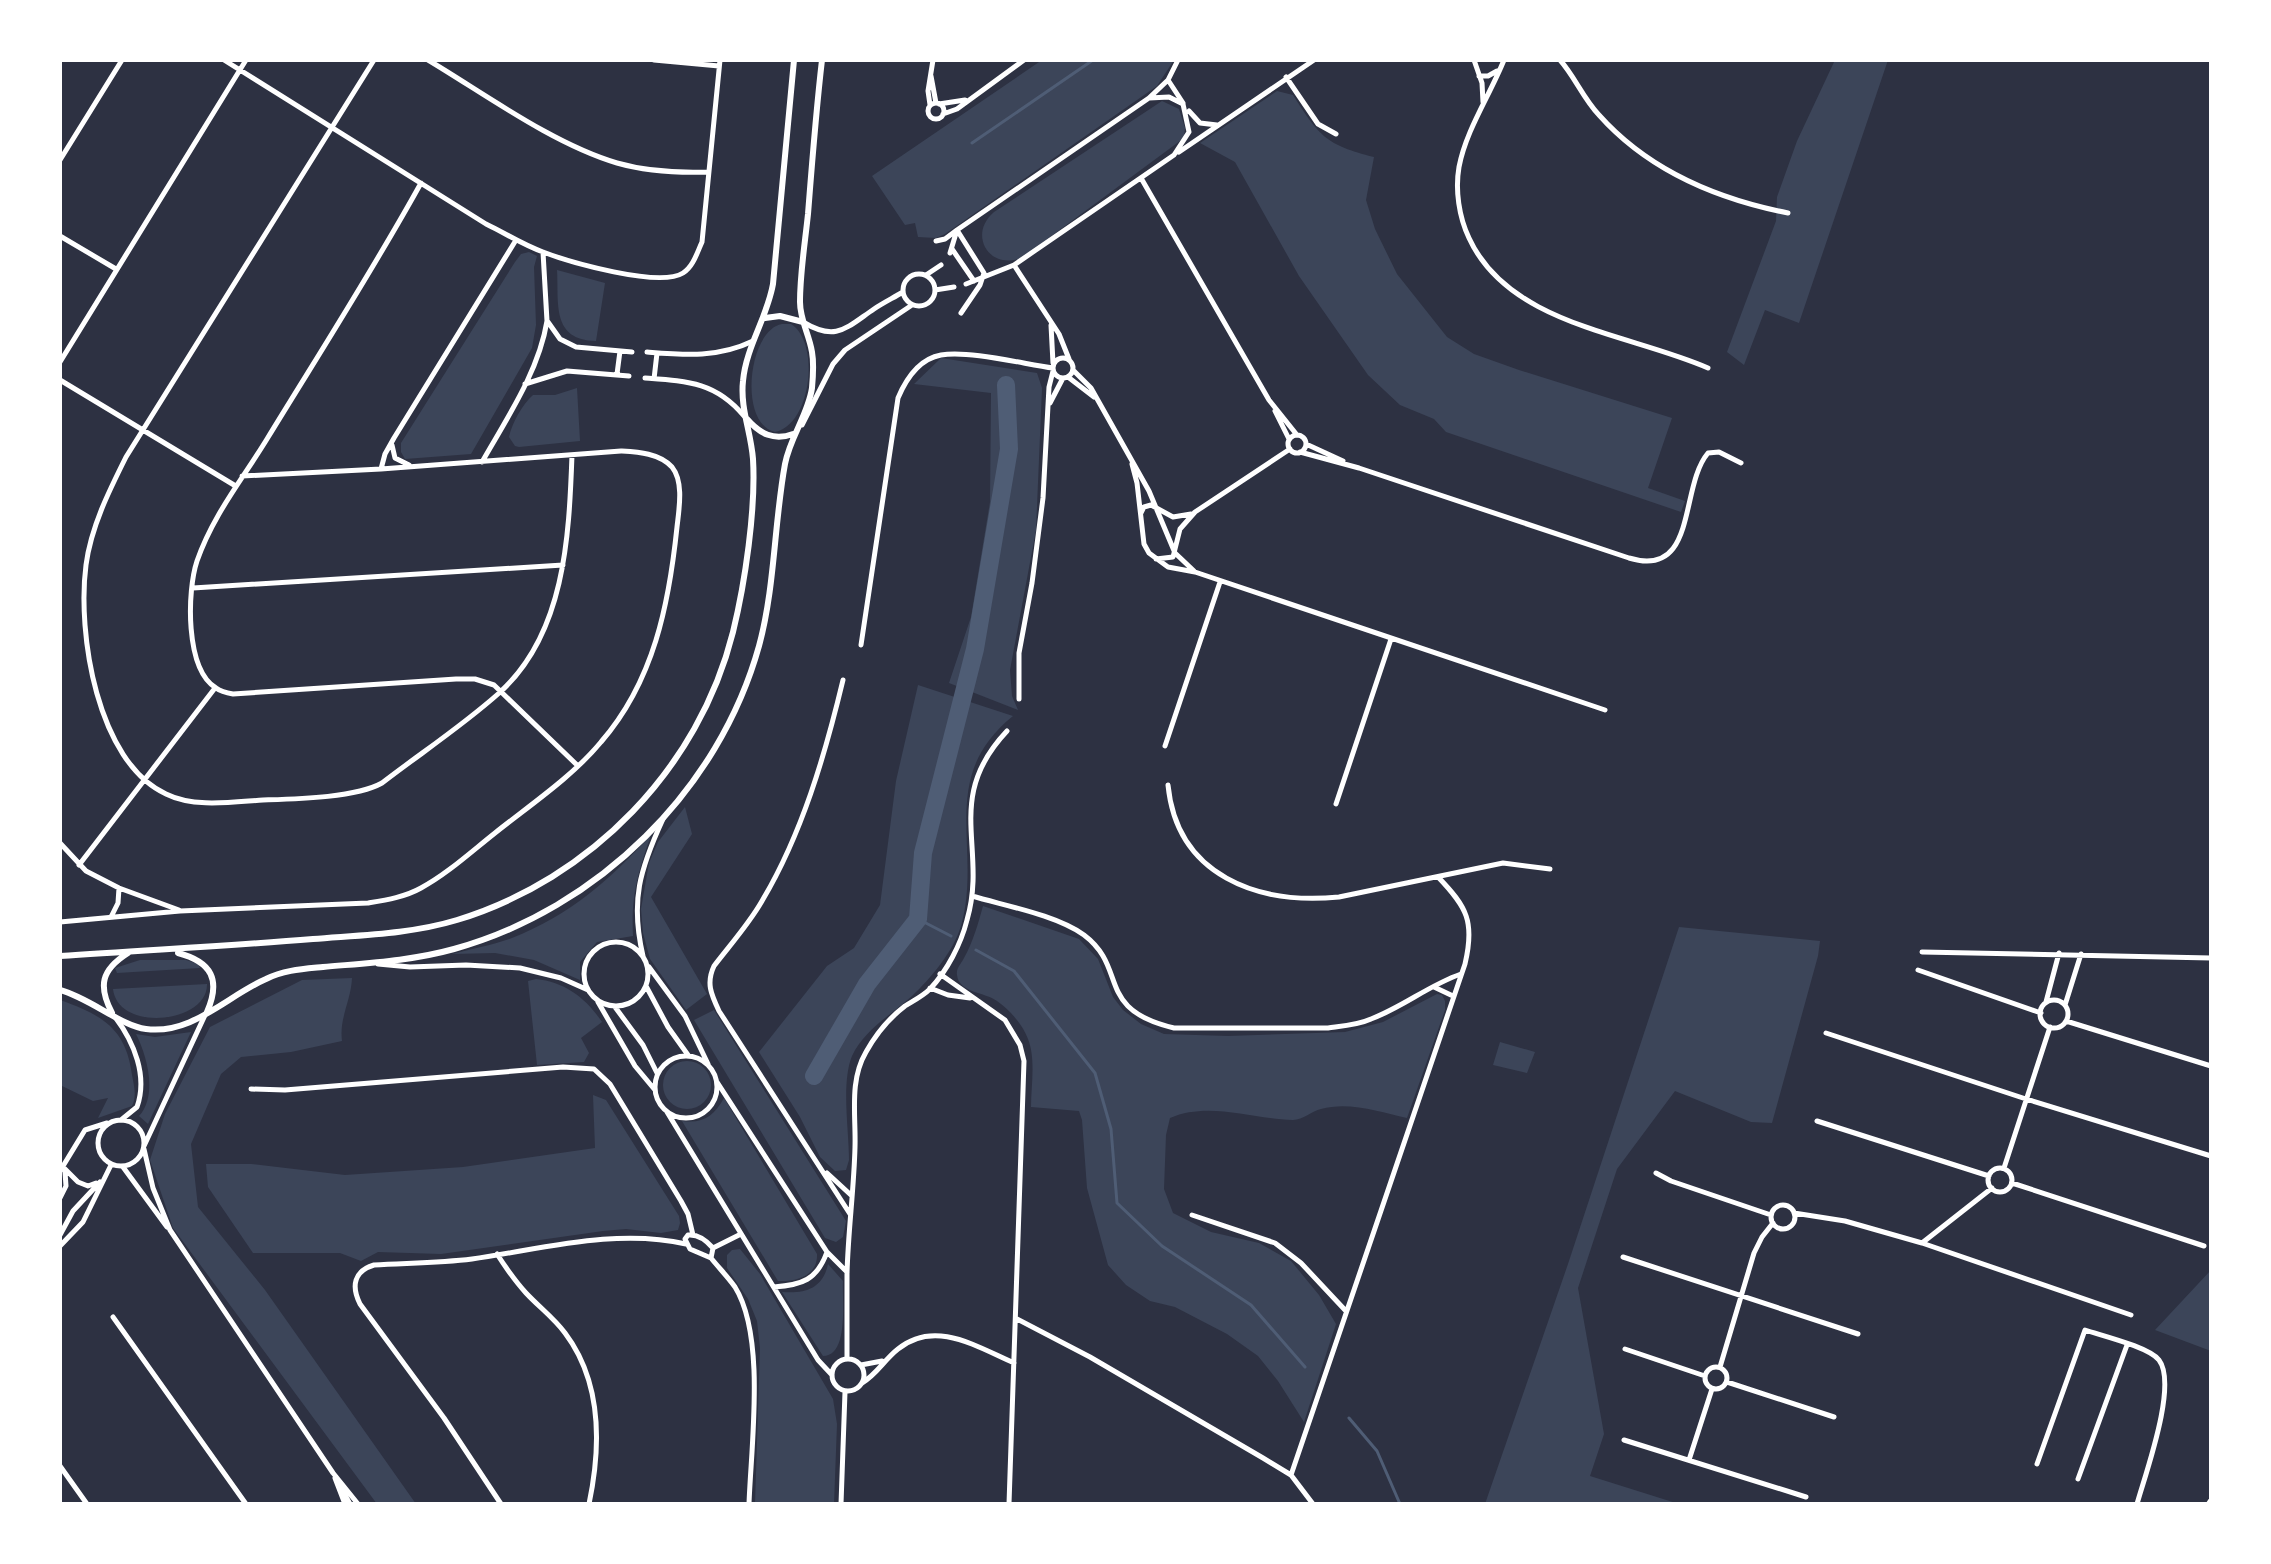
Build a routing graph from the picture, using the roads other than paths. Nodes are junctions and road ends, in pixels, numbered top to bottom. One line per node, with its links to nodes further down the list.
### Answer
1 (122, 60): 32 (street)
2 (224, 60): 18 (street)
3 (246, 60): 18 (street)
4 (374, 60): 29 (street)
5 (428, 60): 33 (street)
6 (654, 60): 16 (street)
7 (794, 60): 54 (main road)
8 (822, 60): 57 (main road)
9 (933, 60): 24 (street)
10 (1024, 60): 23 (street)
11 (1178, 60): 21 (street)
12 (1314, 60): 20 (street)
13 (1474, 60): 19 (street)
14 (1504, 60): 17 (street)
15 (1560, 60): 36 (street)
16 (720, 63): 33 (street)
17 (1501, 68): 19 (street); 26 (street)
18 (239, 70): 29 (street); 44 (street)
19 (1479, 76): 26 (street)
20 (1286, 77): 28 (street); 30 (street)
21 (1168, 80): 22 (street); 25 (street)
22 (1149, 98): 25 (street); 37 (street)
23 (966, 100): 24 (street); 27 (street)
24 (935, 104): 27 (street); 27 (street)
25 (1183, 104): 28 (street); 31 (street)
26 (1483, 107): 66 (street)
27 (943, 114)
28 (1221, 124): 31 (street)
29 (332, 126): 35 (street); 79 (street)
30 (1336, 134)
31 (1174, 155): 34 (street)
32 (60, 160)
33 (708, 172): 41 (street)
34 (1141, 178): 43 (street); 75 (street)
35 (421, 183): 39 (street); 94 (street)
36 (1788, 213)
37 (957, 230): 40 (street); 46 (street); 47 (street)
38 (60, 236): 44 (street)
39 (516, 240): 41 (street); 83 (street)
40 (936, 241)
41 (543, 252): 56 (street)
42 (941, 265): 45 (street)
43 (1014, 265): 46 (street); 55 (street)
44 (116, 269): 64 (street)
45 (926, 275): 50 (street); 51 (street)
46 (984, 276): 47 (street); 53 (street)
47 (974, 281): 48 (street)
48 (966, 284)
49 (954, 287): 50 (street)
50 (935, 290): 52 (street)
51 (903, 292): 52 (street); 57 (street)
52 (912, 305): 80 (street)
53 (961, 313)
54 (765, 318): 57 (main road); 58 (main road)
55 (1050, 320): 63 (street); 65 (street)
56 (547, 321): 59 (street); 74 (street)
57 (803, 322): 80 (main road)
58 (754, 340): 62 (street); 78 (main road)
59 (620, 351): 60 (street); 68 (street)
60 (632, 352)
61 (647, 352): 62 (street)
62 (657, 353): 72 (street)
63 (1069, 359): 65 (street); 67 (street)
64 (60, 362)
65 (1053, 368): 71 (street); 77 (street); 106 (street)
66 (1708, 368)
67 (1073, 370): 71 (street); 76 (street)
68 (617, 374): 69 (street); 74 (street)
69 (629, 376)
70 (645, 378): 72 (street)
71 (1065, 378): 76 (street); 77 (street)
72 (654, 379): 78 (street)
73 (60, 380): 79 (street)
74 (524, 384): 88 (street)
75 (1269, 400): 81 (street); 82 (street)
76 (1097, 401): 90 (street)
77 (1049, 404): 110 (street)
78 (745, 416): 80 (main road); 128 (main road)
79 (143, 430): 95 (street); 115 (street)
80 (793, 434): 118 (main road)
81 (1297, 435): 82 (street); 84 (street)
82 (1289, 439): 85 (street)
83 (392, 440): 91 (street); 93 (street)
84 (1306, 444): 86 (street); 92 (street)
85 (1290, 449): 86 (street); 97 (street)
86 (1300, 452): 92 (street)
87 (572, 455): 88 (street); 101 (street); 114 (street)
88 (482, 462): 91 (street)
89 (1741, 463): 92 (street)
90 (1132, 464): 96 (street); 98 (street)
91 (414, 466): 93 (street)
92 (1359, 468)
93 (381, 469): 94 (street)
94 (242, 476): 95 (street)
95 (234, 485): 104 (street)
96 (1157, 508): 97 (street); 98 (street); 99 (street)
97 (1195, 512): 99 (street)
98 (1141, 513): 100 (street)
99 (1175, 553): 100 (street); 102 (street)
100 (1155, 559): 102 (street)
101 (563, 565): 104 (street); 109 (street)
102 (1195, 572): 103 (street)
103 (1220, 582): 105 (street); 113 (street)
104 (193, 588): 108 (street)
105 (1391, 639): 111 (street); 117 (street)
106 (861, 645)
107 (843, 680): 174 (street)
108 (215, 688): 109 (street); 115 (street)
109 (501, 692): 114 (street); 115 (street)
110 (1019, 699)
111 (1605, 710)
112 (1007, 731): 124 (street)
113 (1165, 746)
114 (577, 765): 125 (street)
115 (145, 780): 120 (street)
116 (1168, 785): 122 (street)
117 (1336, 804)
118 (663, 818): 134 (street); 136 (main road)
119 (60, 843): 120 (street)
120 (79, 865): 123 (street)
121 (1550, 869): 122 (street)
122 (1438, 877): 140 (street)
123 (119, 888): 125 (street); 126 (street)
124 (972, 896): 139 (street); 142 (street)
125 (180, 911): 126 (street)
126 (111, 917): 127 (street)
127 (60, 922)
128 (171, 951): 129 (main road); 152 (main road)
129 (130, 952): 133 (main road); 153 (main road)
130 (1922, 952): 131 (street)
131 (2059, 953): 132 (street); 149 (street)
132 (2081, 954): 135 (street); 150 (street)
133 (60, 956)
134 (643, 957): 137 (street); 145 (street)
135 (2211, 958)
136 (361, 963): 145 (street); 152 (main road)
137 (647, 966): 141 (street); 159 (street)
138 (1918, 970): 154 (street)
139 (940, 974): 143 (street); 147 (street)
140 (1462, 974): 142 (street); 146 (street)
141 (646, 986): 151 (street); 158 (street)
142 (1433, 986): 146 (street)
143 (930, 988): 147 (street); 182 (street)
144 (60, 990): 153 (main road)
145 (588, 990): 148 (street)
146 (1453, 996): 205 (street)
147 (971, 998): 208 (street)
148 (598, 1001): 151 (street); 164 (street)
149 (2046, 1003): 150 (street); 154 (street)
150 (2065, 1005): 155 (street)
151 (614, 1007): 161 (street)
152 (207, 1012): 153 (main road); 170 (street)
153 (112, 1013): 167 (street)
154 (2041, 1013): 156 (street)
155 (2066, 1021): 156 (street); 160 (street)
156 (2050, 1027): 165 (street)
157 (1826, 1033): 165 (street)
158 (688, 1055): 159 (street); 161 (street)
159 (708, 1065): 162 (street)
160 (2211, 1066)
161 (658, 1074): 164 (street)
162 (717, 1082): 166 (street); 198 (street)
163 (251, 1089): 191 (street)
164 (655, 1090): 166 (street)
165 (2026, 1099): 171 (street); 175 (street)
166 (667, 1112): 192 (street)
167 (121, 1120): 168 (street); 170 (street)
168 (114, 1121): 172 (street); 176 (street)
169 (1817, 1121): 178 (street)
170 (144, 1148): 173 (street); 189 (street)
171 (2211, 1156)
172 (111, 1165): 173 (street); 179 (street)
173 (123, 1167): 189 (street)
174 (820, 1167): 182 (street); 187 (street)
175 (2004, 1168): 178 (street); 180 (street)
176 (62, 1169): 179 (street); 183 (street)
177 (1656, 1173): 186 (street)
178 (1989, 1176): 181 (street)
179 (101, 1181): 190 (street); 195 (street)
180 (2012, 1183): 181 (street); 196 (street)
181 (1992, 1188): 193 (street)
182 (852, 1196): 187 (street)
183 (60, 1198)
184 (1794, 1213): 186 (street); 188 (street); 193 (street)
185 (1192, 1215): 205 (street)
186 (1771, 1215): 188 (street)
187 (851, 1217): 202 (street)
188 (1773, 1223): 204 (street)
189 (170, 1230): 228 (street)
190 (60, 1235)
191 (693, 1235): 194 (street); 197 (street)
192 (739, 1235): 197 (street); 203 (street)
193 (1922, 1243): 206 (street)
194 (686, 1244): 199 (street); 201 (street)
195 (60, 1246)
196 (2204, 1246)
197 (713, 1248): 201 (street)
198 (827, 1252): 202 (street); 203 (street)
199 (497, 1254): 235 (street); 236 (street)
200 (1623, 1257): 204 (street)
201 (711, 1258): 237 (street)
202 (847, 1272): 212 (street)
203 (774, 1287): 217 (street)
204 (1740, 1297): 209 (street); 216 (street)
205 (1345, 1310): 229 (street)
206 (2131, 1315)
207 (113, 1317): 233 (street)
208 (1017, 1319): 214 (street); 229 (street)
209 (1858, 1334)
210 (2127, 1345): 226 (street); 230 (street); 241 (street)
211 (1625, 1349): 218 (street)
212 (847, 1359): 215 (street); 217 (street)
213 (883, 1361): 214 (street); 215 (street); 220 (street)
214 (1014, 1363): 239 (street)
215 (860, 1365): 220 (street)
216 (1720, 1367): 218 (street); 219 (street)
217 (832, 1375): 222 (street)
218 (1705, 1376): 221 (street)
219 (1727, 1382): 221 (street); 223 (street)
220 (862, 1383): 222 (street)
221 (1712, 1389): 225 (street)
222 (845, 1392): 238 (street)
223 (1834, 1417)
224 (1624, 1440): 225 (street)
225 (1689, 1460): 231 (street)
226 (2037, 1464)
227 (60, 1466): 232 (street)
228 (333, 1473): 234 (street); 234 (street)
229 (1291, 1475): 240 (street)
230 (2078, 1479)
231 (1806, 1497)
232 (87, 1504)
233 (246, 1504)
234 (352, 1504)
235 (501, 1504)
236 (589, 1504)
237 (749, 1504)
238 (841, 1504)
239 (1010, 1504)
240 (1313, 1504)
241 (2137, 1504)

